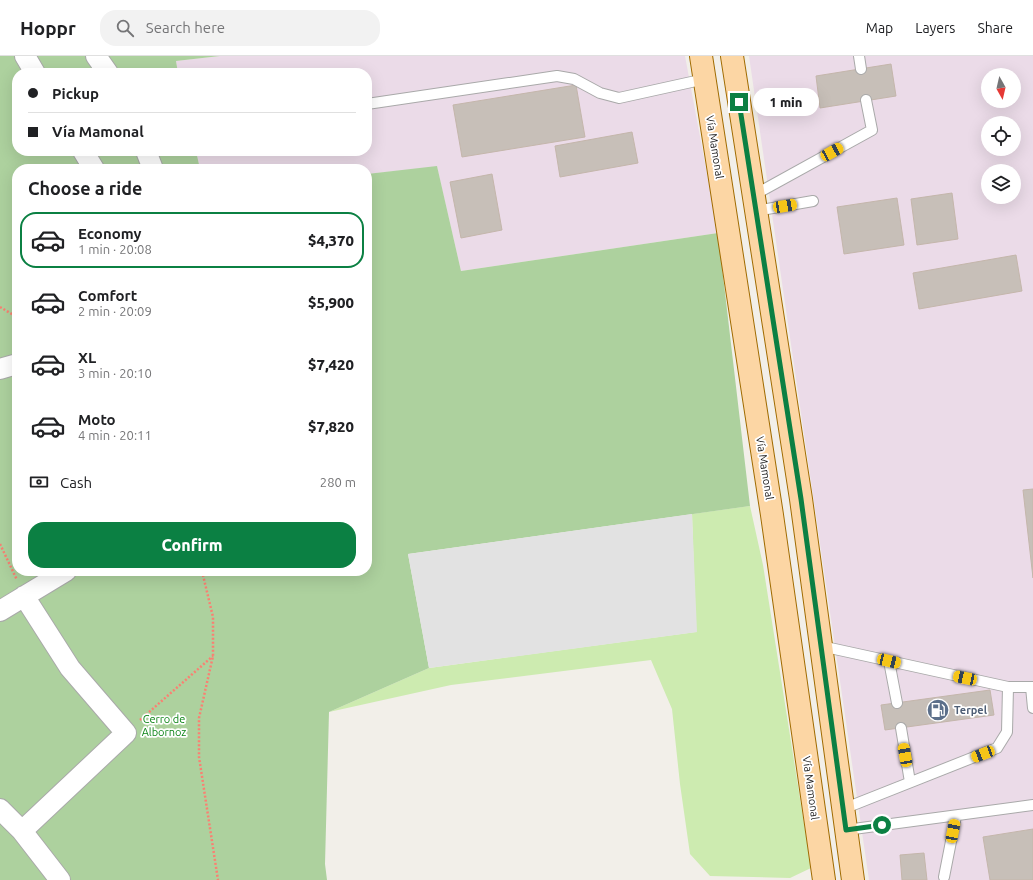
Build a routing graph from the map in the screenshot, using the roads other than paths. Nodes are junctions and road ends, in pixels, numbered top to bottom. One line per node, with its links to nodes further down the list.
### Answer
1 (25, 56): 6 (street)
2 (96, 56): 7 (street)
3 (701, 56): 9 (main road, Vía Mamonal)
4 (732, 56): 13 (main road)
5 (859, 56): 8 (lane)
6 (33, 68)
7 (104, 68)
8 (861, 69)
9 (705, 79): 11 (lane); 35 (main road, Vía Mamonal)
10 (866, 100): 13 (lane)
11 (372, 103)
12 (813, 201): 13 (lane)
13 (755, 203): 19 (main road)
14 (12, 365): 15 (street)
15 (0, 369)
16 (58, 576): 17 (street)
17 (24, 596): 18 (street); 32 (street)
18 (0, 611)
19 (821, 646): 20 (lane); 28 (main road)
20 (889, 661): 21 (lane); 23 (lane)
21 (1008, 687): 22 (lane); 26 (lane)
22 (1032, 687): 24 (lane)
23 (896, 703)
24 (1033, 708)
25 (901, 728): 26 (lane)
26 (910, 782): 28 (lane)
27 (1033, 805): 30 (lane)
28 (843, 808): 31 (main road)
29 (0, 809): 32 (street)
30 (956, 816): 31 (lane); 33 (lane)
31 (846, 830): 36 (main road)
32 (22, 831): 34 (street)
33 (944, 877)
34 (60, 880)
35 (824, 880)
36 (853, 880)

